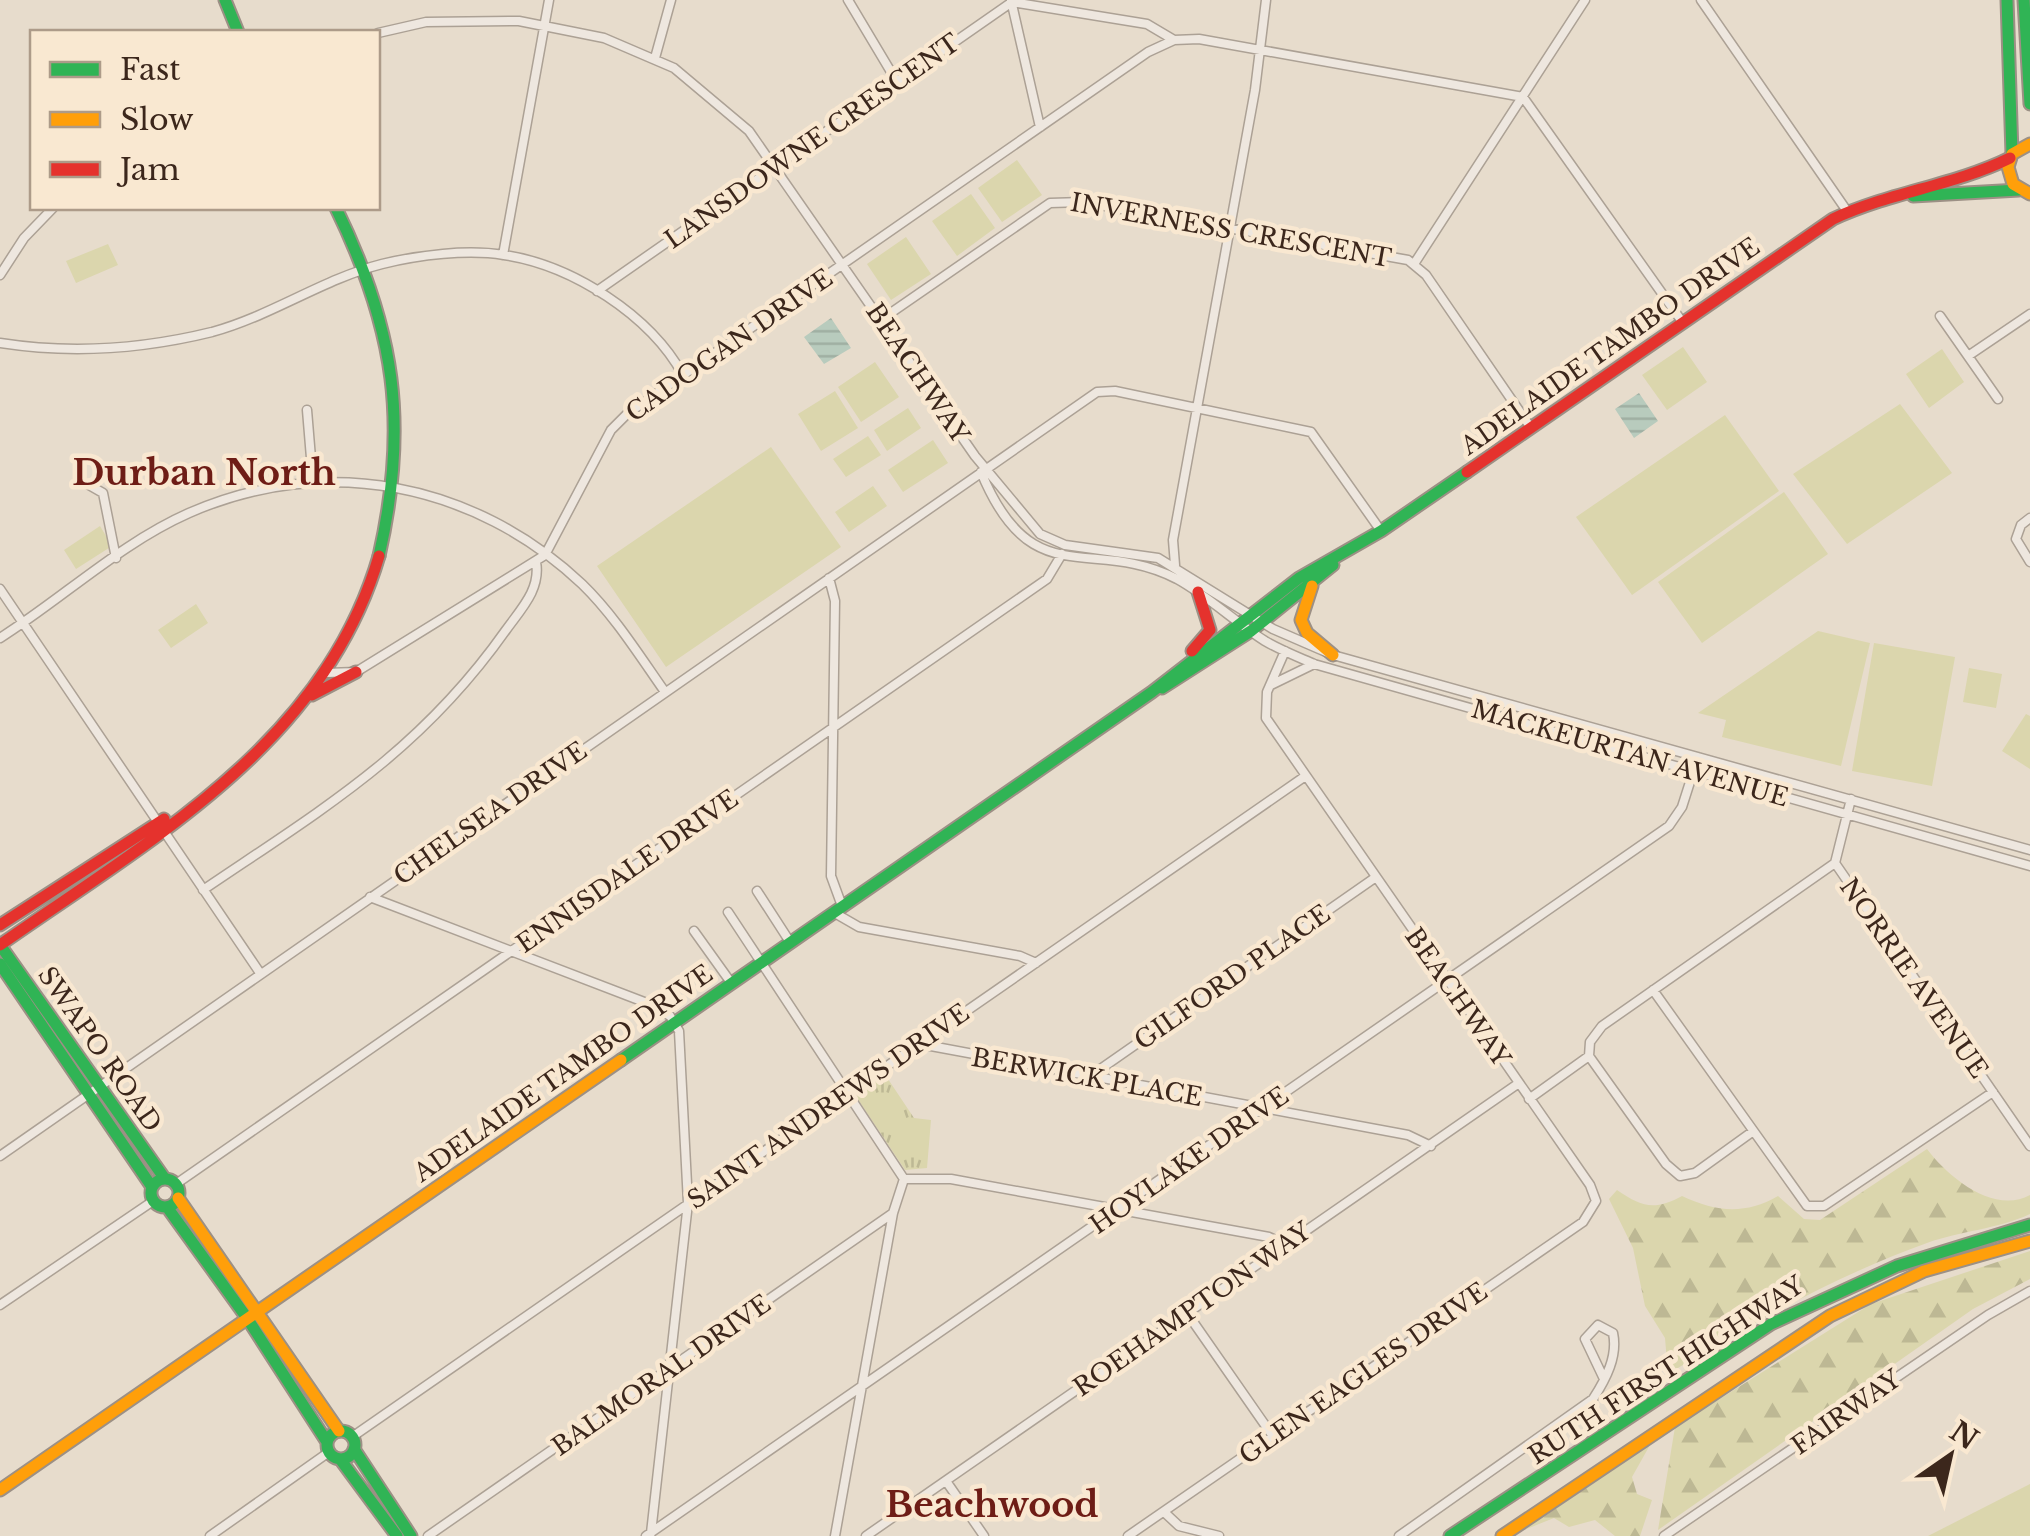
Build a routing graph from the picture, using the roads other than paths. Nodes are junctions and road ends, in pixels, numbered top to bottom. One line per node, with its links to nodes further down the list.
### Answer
1 (549, 0): 11 (street)
2 (671, 0): 17 (street)
3 (848, 0): 18 (street)
4 (1266, 0): 16 (street)
5 (1585, 0): 19 (street)
6 (1701, 0): 29 (street)
7 (2008, 0): 23 (main road)
8 (2024, 0): 20 (main road)
9 (1011, 1): 15 (street); 18 (street, LANSDOWNE CRESCENT); 21 (street)
10 (227, 3): 12 (main road); 13 (main road)
11 (546, 25): 14 (street, BEACHWAY); 17 (street, BEACHWAY); 31 (street)
12 (237, 30)
13 (247, 30)
14 (380, 33)
15 (1174, 40): 16 (street); 21 (street, CADOGAN DRIVE)
16 (1260, 49): 19 (street); 30 (street)
17 (655, 58): 24 (street, BEACHWAY)
18 (896, 82): 24 (street, LANSDOWNE CRESCENT)
19 (1523, 97): 32 (street); 40 (street)
20 (2030, 104)
21 (1040, 127): 33 (street, CADOGAN DRIVE)
22 (2030, 144): 23 (main road, ADELAIDE TAMBO DRIVE)
23 (2011, 156): 25 (main road); 26 (main road, ADELAIDE TAMBO DRIVE)
24 (775, 166): 33 (street, BEACHWAY); 36 (street, LANSDOWNE CRESCENT)
25 (2026, 194): 26 (main road, ADELAIDE TAMBO DRIVE)
26 (1907, 196): 29 (main road, ADELAIDE TAMBO DRIVE)
27 (51, 210): 35 (street)
28 (337, 210): 34 (main road)
29 (1847, 211): 40 (main road, ADELAIDE TAMBO DRIVE)
30 (1230, 230): 32 (street, INVERNESS CRESCENT); 39 (street, INVERNESS CRESCENT); 45 (street)
31 (503, 255): 34 (street); 36 (street)
32 (1414, 264): 47 (street, INVERNESS CRESCENT)
33 (844, 266): 39 (street, BEACHWAY); 43 (street, CADOGAN DRIVE)
34 (366, 270): 41 (street); 51 (main road)
35 (0, 275)
36 (597, 291): 43 (street)
37 (2030, 314): 42 (street)
38 (1940, 316): 42 (street)
39 (882, 319): 48 (street, BEACHWAY)
40 (1683, 322): 47 (main road, ADELAIDE TAMBO DRIVE)
41 (0, 343)
42 (1968, 356): 44 (street)
43 (683, 375): 57 (street, CADOGAN DRIVE)
44 (1998, 398)
45 (1196, 408): 48 (street, CHELSEA DRIVE); 53 (street, CHELSEA DRIVE); 54 (street)
46 (307, 410): 49 (street)
47 (1530, 428): 53 (main road, ADELAIDE TAMBO DRIVE)
48 (985, 471): 55 (street, BEACHWAY); 59 (street, BEACHWAY); 64 (street, CHELSEA DRIVE)
49 (313, 482): 51 (street); 58 (street)
50 (90, 486): 58 (street)
51 (394, 486): 57 (street); 79 (main road)
52 (2030, 518): 62 (street)
53 (1381, 532): 56 (main road, ADELAIDE TAMBO DRIVE)
54 (1174, 540): 60 (street); 63 (street)
55 (1065, 545): 59 (street); 60 (street, BEACHWAY)
56 (1348, 552): 65 (main road, ADELAIDE TAMBO DRIVE); 68 (main road, ADELAIDE TAMBO DRIVE)
57 (546, 555): 61 (street, CADOGAN DRIVE); 82 (street)
58 (116, 558): 70 (street)
59 (1062, 558): 67 (street, BEACHWAY); 85 (street, ENNISDALE DRIVE)
60 (1158, 558): 63 (street, BEACHWAY)
61 (536, 562): 78 (street, CADOGAN DRIVE); 96 (street)
62 (2030, 562)
63 (1175, 565): 68 (street, BEACHWAY)
64 (828, 578): 82 (street, CHELSEA DRIVE); 85 (street)
65 (1314, 582): 69 (main road, ADELAIDE TAMBO DRIVE); 74 (main road)
66 (0, 588): 70 (street)
67 (1198, 592): 68 (street, BEACHWAY); 76 (main road)
68 (1244, 618): 69 (street, MACKEURTAN AVENUE); 71 (street, MACKEURTAN AVENUE); 76 (main road, ADELAIDE TAMBO DRIVE)
69 (1262, 622): 71 (main road, ADELAIDE TAMBO DRIVE); 74 (street, MACKEURTAN AVENUE)
70 (21, 625): 72 (street); 91 (street)
71 (1252, 631): 73 (street, MACKEURTAN AVENUE); 83 (main road, ADELAIDE TAMBO DRIVE)
72 (0, 638)
73 (1286, 651): 75 (street, MACKEURTAN AVENUE); 81 (street, BEACHWAY)
74 (1334, 655): 77 (street, MACKEURTAN AVENUE)
75 (1314, 664): 80 (street, MACKEURTAN AVENUE); 81 (street)
76 (1177, 669): 83 (main road, ADELAIDE TAMBO DRIVE)
77 (1385, 670): 80 (street); 86 (street, MACKEURTAN AVENUE)
78 (356, 672): 79 (street, CADOGAN DRIVE); 84 (main road)
79 (326, 673): 84 (main road)
80 (1380, 684): 87 (street, MACKEURTAN AVENUE)
81 (1271, 686): 88 (street, BEACHWAY)
82 (665, 692): 98 (street, CHELSEA DRIVE)
83 (1152, 692): 99 (main road, ADELAIDE TAMBO DRIVE)
84 (311, 696): 91 (main road)
85 (834, 728): 99 (street); 105 (street, ENNISDALE DRIVE)
86 (1698, 757): 87 (street, HOYLAKE DRIVE); 89 (street, MACKEURTAN AVENUE)
87 (1695, 770): 90 (street, MACKEURTAN AVENUE); 110 (street, HOYLAKE DRIVE)
88 (1304, 776): 95 (street, BEACHWAY); 107 (street, SAINT ANDREWS DRIVE)
89 (1851, 799): 90 (street, NORRIE AVENUE); 92 (street, MACKEURTAN AVENUE)
90 (1847, 814): 93 (street, NORRIE AVENUE); 94 (street, MACKEURTAN AVENUE)
91 (159, 826): 96 (street); 101 (main road); 104 (main road)
92 (2030, 850)
93 (1835, 863): 112 (street); 119 (street, NORRIE AVENUE)
94 (2030, 866)
95 (1376, 877): 110 (street, BEACHWAY); 116 (street, GILFORD PLACE)
96 (203, 890): 109 (street)
97 (758, 891): 103 (street)
98 (370, 897): 105 (street); 109 (street, CHELSEA DRIVE)
99 (837, 909): 103 (main road, ADELAIDE TAMBO DRIVE); 107 (street)
100 (728, 912): 106 (street)
101 (0, 925)
102 (694, 930): 111 (street)
103 (790, 942): 106 (main road, ADELAIDE TAMBO DRIVE)
104 (0, 945): 118 (main road, SWAPO ROAD)
105 (510, 952): 113 (street); 128 (street, ENNISDALE DRIVE)
106 (762, 961): 111 (main road, ADELAIDE TAMBO DRIVE); 120 (street)
107 (1036, 963): 114 (street, SAINT ANDREWS DRIVE)
108 (0, 964): 118 (main road, SWAPO ROAD)
109 (260, 972): 118 (street, CHELSEA DRIVE)
110 (1447, 981): 117 (street, BEACHWAY); 122 (street, HOYLAKE DRIVE)
111 (732, 984): 113 (main road, ADELAIDE TAMBO DRIVE)
112 (1652, 990): 115 (street); 123 (street)
113 (675, 1022): 132 (street); 143 (main road, ADELAIDE TAMBO DRIVE)
114 (920, 1044): 116 (street, BERWICK PLACE); 120 (street, SAINT ANDREWS DRIVE)
115 (1589, 1056): 121 (street); 123 (street)
116 (1089, 1077): 122 (street, BERWICK PLACE)
117 (1519, 1083): 121 (street, BEACHWAY); 124 (street, ROEHAMPTON WAY)
118 (94, 1089): 126 (street, CHELSEA DRIVE); 128 (main road, SWAPO ROAD); 129 (main road, SWAPO ROAD)
119 (1992, 1092): 123 (street); 125 (street, NORRIE AVENUE)
120 (848, 1093): 127 (street); 132 (street, SAINT ANDREWS DRIVE)
121 (1529, 1098): 133 (street, BEACHWAY)
122 (1264, 1108): 124 (street, BERWICK PLACE); 135 (street, HOYLAKE DRIVE)
123 (1752, 1132)
124 (1431, 1146): 139 (street, ROEHAMPTON WAY)
125 (2030, 1146)
126 (0, 1156)
127 (904, 1178): 135 (street); 136 (street)
128 (170, 1181): 129 (main road); 130 (main road)
129 (152, 1187): 131 (main road)
130 (178, 1198): 134 (main road); 143 (main road)
131 (152, 1201): 134 (main road); 141 (street)
132 (688, 1203): 144 (street); 149 (street, SAINT ANDREWS DRIVE)
133 (1594, 1206): 148 (street, GLEN EAGLES DRIVE)
134 (167, 1207): 143 (main road)
135 (1118, 1209): 139 (street); 146 (street, HOYLAKE DRIVE)
136 (893, 1213): 144 (street, BALMORAL DRIVE); 146 (street)
137 (2030, 1225): 165 (main road, RUTH FIRST HIGHWAY)
138 (2030, 1241): 166 (main road, RUTH FIRST HIGHWAY)
139 (1284, 1244): 142 (street, ROEHAMPTON WAY)
140 (2030, 1290): 167 (street, FAIRWAY)
141 (0, 1305)
142 (1188, 1313): 148 (street); 151 (street, ROEHAMPTON WAY)
143 (253, 1314): 147 (main road); 150 (main road); 152 (main road, ADELAIDE TAMBO DRIVE)
144 (668, 1370): 154 (street); 158 (street, BALMORAL DRIVE)
145 (1604, 1380): 145 (street); 164 (street)
146 (862, 1385): 154 (street, HOYLAKE DRIVE); 159 (street)
147 (339, 1431): 149 (main road); 150 (main road)
148 (1272, 1435): 153 (street, GLEN EAGLES DRIVE)
149 (353, 1443): 150 (main road); 157 (main road)
150 (332, 1451): 155 (street); 156 (main road)
151 (946, 1481): 160 (street, ROEHAMPTON WAY); 161 (street)
152 (0, 1490)
153 (1164, 1512): 162 (street, GLEN EAGLES DRIVE); 163 (street)
154 (648, 1534)
155 (210, 1536)
156 (397, 1536)
157 (411, 1536)
158 (428, 1536)
159 (836, 1536)
160 (866, 1536)
161 (984, 1536)
162 (1128, 1536)
163 (1219, 1536)
164 (1399, 1536)
165 (1450, 1536)
166 (1502, 1536)
167 (1664, 1536)

